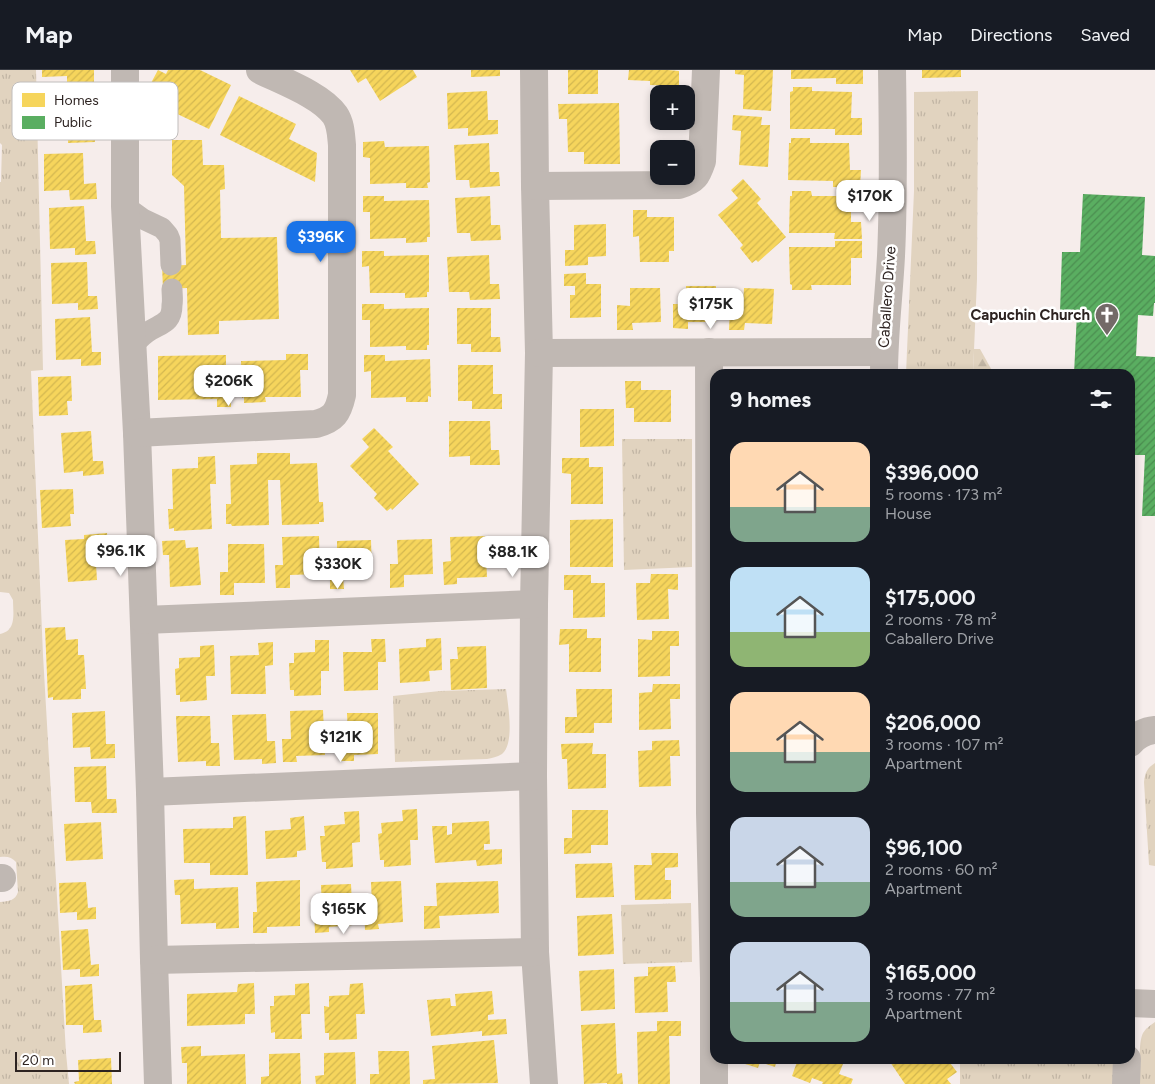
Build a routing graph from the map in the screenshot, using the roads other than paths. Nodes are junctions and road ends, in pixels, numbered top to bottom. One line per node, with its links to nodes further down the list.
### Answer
1 (260, 70): 14 (street)
2 (534, 70): 6 (street)
3 (706, 70): 6 (street)
4 (892, 70): 13 (street, Caballero Drive)
5 (125, 140): 7 (street)
6 (535, 186): 12 (street)
7 (125, 206): 8 (lane); 10 (street)
8 (171, 265)
9 (172, 289): 10 (lane)
10 (133, 346): 14 (street)
11 (709, 352): 12 (street); 13 (street); 19 (street)
12 (539, 353): 15 (street)
13 (884, 363)
14 (137, 433): 16 (street)
15 (534, 604): 16 (street); 17 (street)
16 (144, 620): 18 (street)
17 (533, 776): 18 (street); 20 (street)
18 (150, 792): 21 (street)
19 (710, 813)
20 (535, 952): 21 (street); 27 (street)
21 (154, 960): 26 (street)
22 (1135, 1003): 23 (street)
23 (1155, 1004)
24 (714, 1064): 28 (street)
25 (1127, 1064): 29 (street)
26 (158, 1084)
27 (544, 1084)
28 (714, 1084)
29 (1126, 1084)

